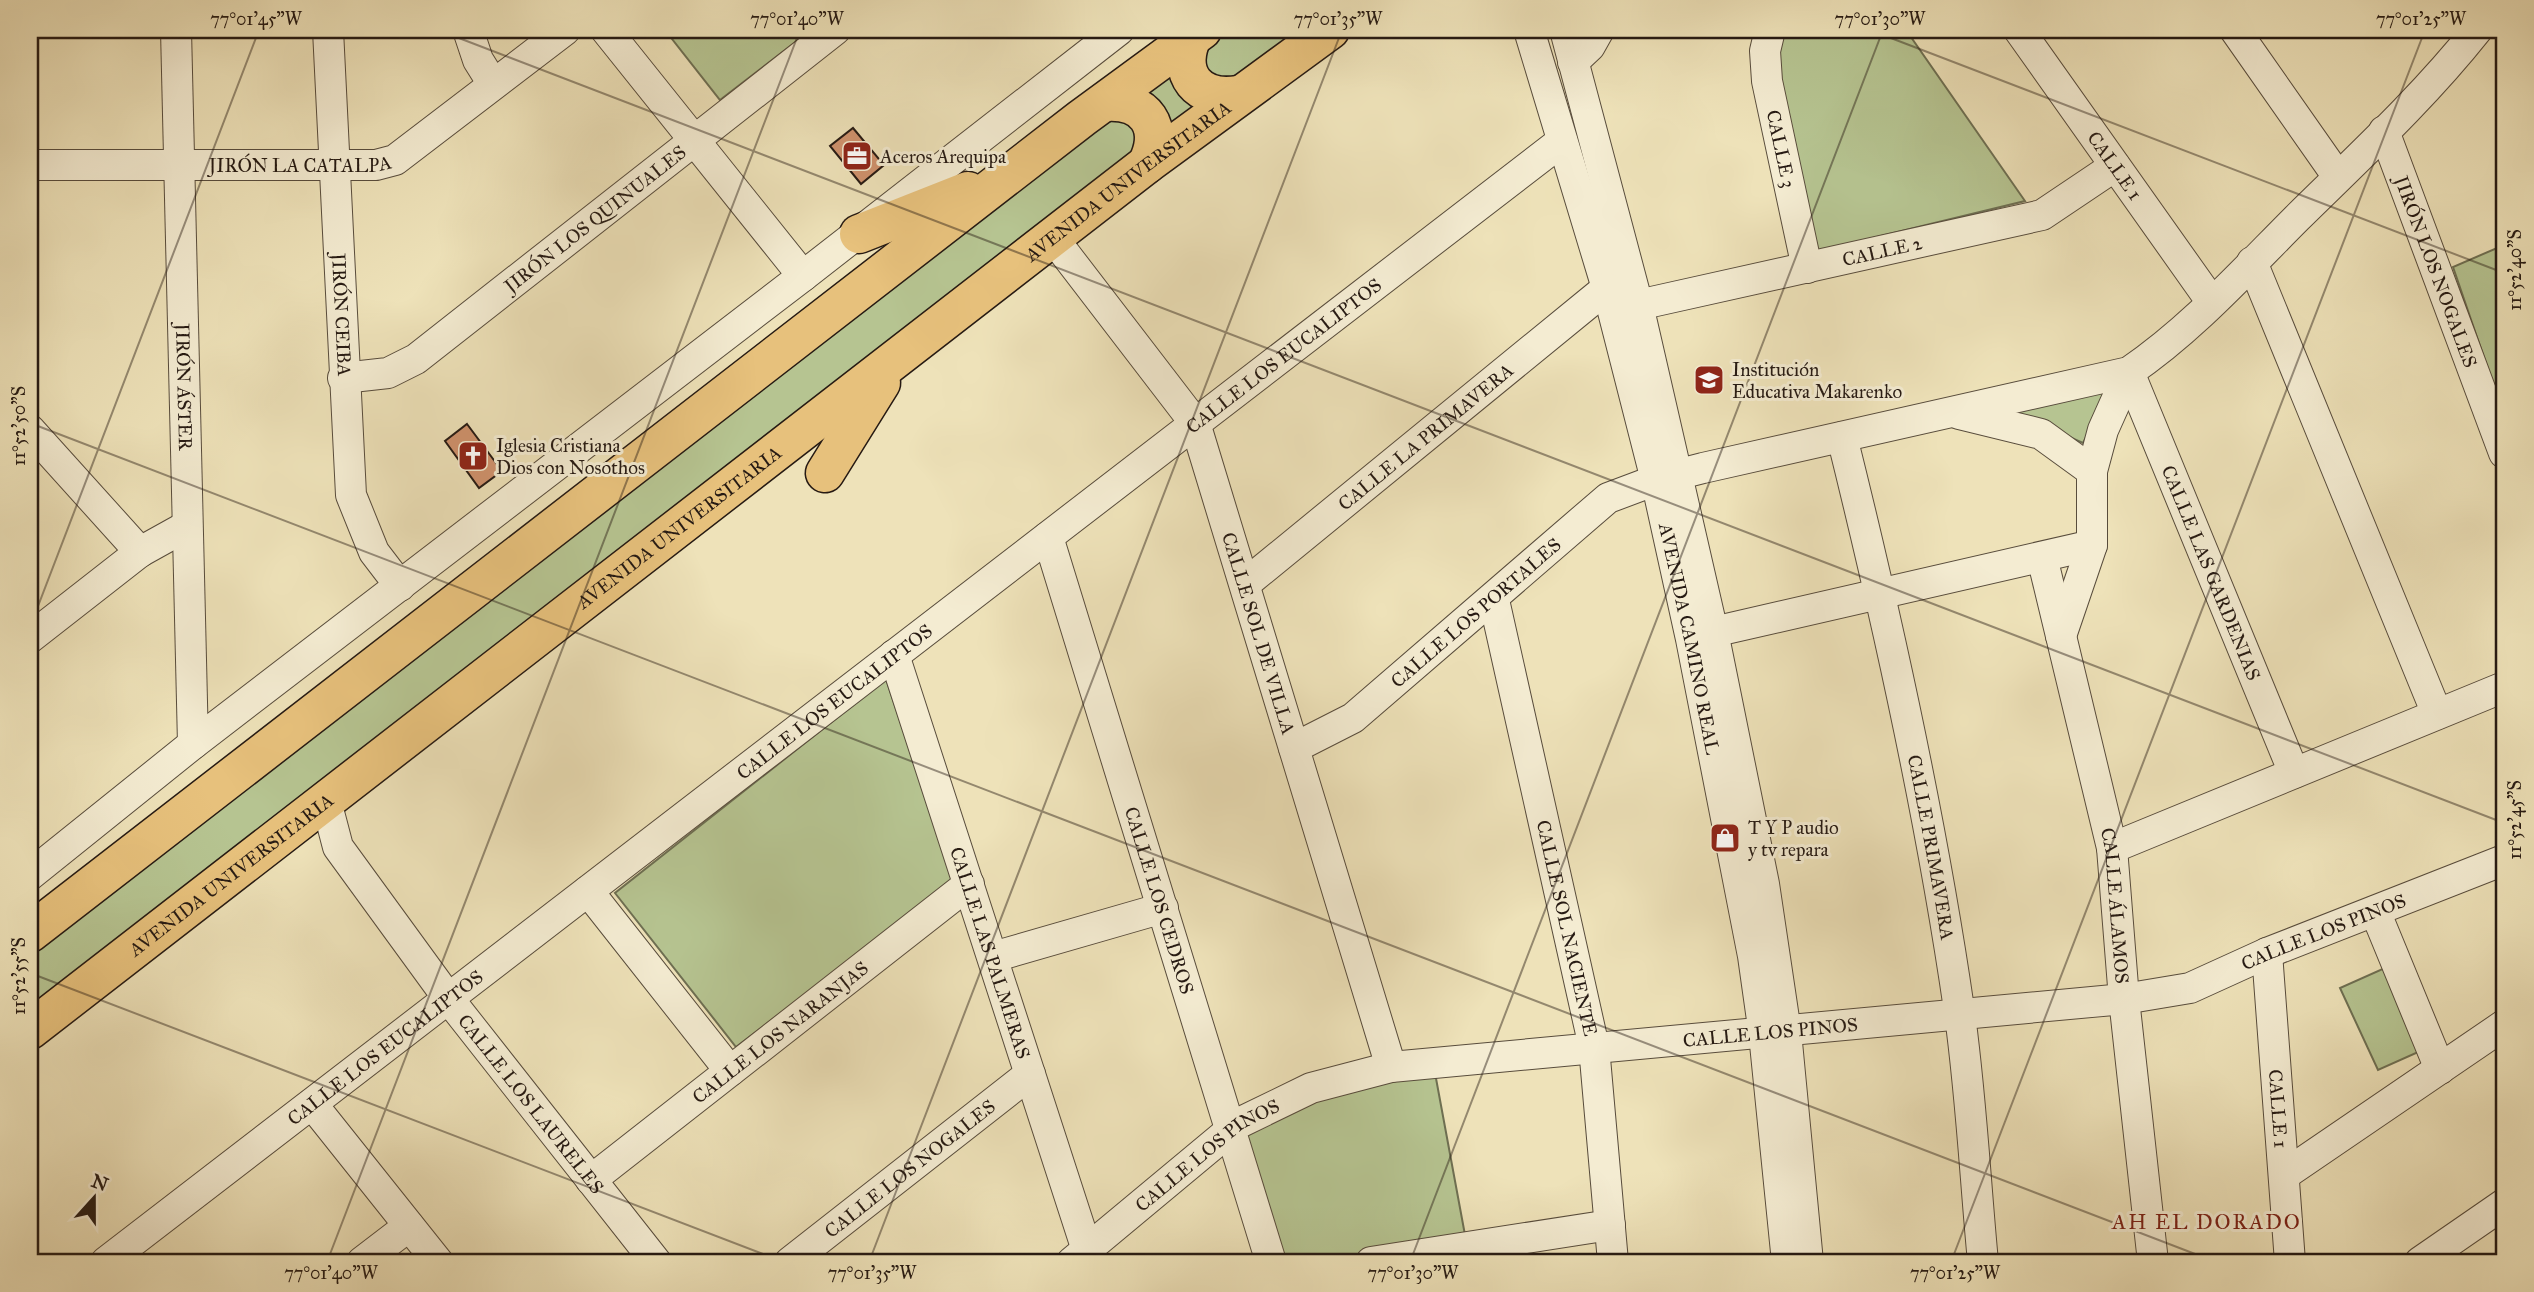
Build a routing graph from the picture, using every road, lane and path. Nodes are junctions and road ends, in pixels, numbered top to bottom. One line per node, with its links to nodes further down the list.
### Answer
1 (176, 30): 29 (street, JIRÓN ÁSTER)
2 (328, 30): 27 (street, JIRÓN CEIBA)
3 (468, 30): 19 (street)
4 (565, 30): 19 (street, JIRÓN LA CATALPA)
5 (606, 30): 23 (street)
6 (835, 30): 23 (street, JIRÓN LOS QUINUALES)
7 (1119, 30): 32 (street)
8 (1330, 30): 20 (main road, AVENIDA UNIVERSITARIA)
9 (1529, 30): 18 (street, AVENIDA CAMINO REAL)
10 (1565, 30): 17 (street, AVENIDA CAMINO REAL)
11 (1599, 30): 17 (street)
12 (1770, 30): 35 (street, CALLE 3)
13 (2019, 30): 28 (street, CALLE 1)
14 (2477, 30): 22 (street)
15 (2242, 32): 31 (street)
16 (1197, 33): 20 (main road); 21 (main road)
17 (1573, 62): 18 (street); 39 (street, AVENIDA CAMINO REAL)
18 (1541, 69): 24 (street, AVENIDA CAMINO REAL)
19 (493, 85): 27 (street, JIRÓN LA CATALPA)
20 (1238, 95): 25 (main road, AVENIDA UNIVERSITARIA)
21 (1105, 102): 25 (main road); 30 (main road)
22 (2384, 131): 31 (street); 47 (street, JIRÓN LOS NOGALES)
23 (694, 141): 36 (street); 42 (street, JIRÓN LOS QUINUALES)
24 (1562, 141): 37 (street, AVENIDA CAMINO REAL); 44 (street, CALLE LOS EUCALIPTOS)
25 (1147, 164): 33 (main road, AVENIDA UNIVERSITARIA)
26 (30, 165): 29 (street, JIRÓN LA CATALPA)
27 (335, 166): 29 (street, JIRÓN LA CATALPA); 42 (street, JIRÓN CEIBA)
28 (2115, 166): 35 (street, CALLE 2); 38 (street, CALLE 1)
29 (178, 167): 51 (street, JIRÓN ÁSTER)
30 (1006, 177): 32 (main road); 77 (main road)
31 (2338, 177): 34 (street)
32 (859, 233): 36 (street)
33 (1053, 238): 40 (main road, AVENIDA UNIVERSITARIA); 44 (street, CALLE SOL DE VILLA)
34 (2252, 262): 38 (street); 65 (street)
35 (1807, 268): 39 (street, CALLE 2)
36 (803, 276): 57 (street)
37 (1607, 288): 50 (street, AVENIDA CAMINO REAL); 56 (street, CALLE LA PRIMAVERA)
38 (2211, 301): 41 (street)
39 (1638, 305): 50 (street, AVENIDA CAMINO REAL)
40 (897, 358): 49 (main road); 69 (main road, AVENIDA UNIVERSITARIA)
41 (2129, 372): 43 (street, CALLE LOS PORTALES); 48 (street); 68 (street, CALLE LAS GARDENIAS)
42 (343, 378): 57 (street, JIRÓN CEIBA)
43 (1951, 413): 46 (street, CALLE LOS PORTALES); 48 (street)
44 (1195, 423): 52 (street, CALLE LOS EUCALIPTOS); 56 (street, CALLE SOL DE VILLA)
45 (30, 430): 54 (street)
46 (1842, 438): 50 (street, CALLE LOS PORTALES); 58 (street, CALLE PRIMAVERA)
47 (2504, 453)
48 (2092, 471): 53 (street)
49 (825, 473)
50 (1666, 478): 59 (street, CALLE LOS PORTALES); 60 (street, AVENIDA CAMINO REAL); 85 (street, AVENIDA CAMINO REAL)
51 (185, 527): 54 (street); 66 (street, JIRÓN ÁSTER)
52 (1048, 537): 63 (street, CALLE LOS EUCALIPTOS); 75 (street, CALLE LOS CEDROS)
53 (2092, 545): 55 (street); 61 (street)
54 (140, 552): 62 (street)
55 (2042, 556): 58 (street); 61 (street, CALLE ÁLAMOS)
56 (1245, 584): 67 (street, CALLE SOL DE VILLA)
57 (400, 586): 66 (street)
58 (1881, 593): 60 (street); 82 (street, CALLE PRIMAVERA)
59 (1494, 600): 67 (street, CALLE LOS PORTALES); 86 (street, CALLE SOL NACIENTE)
60 (1713, 632): 85 (street, AVENIDA CAMINO REAL)
61 (2061, 637): 70 (street, CALLE ÁLAMOS)
62 (30, 638)
63 (894, 655): 73 (street, CALLE LAS PALMERAS); 74 (street, CALLE LOS EUCALIPTOS)
64 (2504, 687): 65 (street)
65 (2437, 715): 68 (street)
66 (193, 744): 72 (street)
67 (1294, 748): 87 (street, CALLE SOL DE VILLA)
68 (2294, 773): 70 (street)
69 (326, 801): 80 (street, CALLE LOS LAURELES); 84 (main road, AVENIDA UNIVERSITARIA)
70 (2112, 848): 81 (street, CALLE ÁLAMOS)
71 (2503, 864): 76 (street, CALLE LOS PINOS)
72 (30, 875)
73 (969, 884): 79 (street, CALLE LAS PALMERAS); 89 (street, CALLE LOS NARANJAS)
74 (588, 891): 80 (street, CALLE LOS EUCALIPTOS); 89 (street)
75 (1163, 908): 79 (street); 92 (street, CALLE LOS CEDROS)
76 (2375, 911): 78 (street, CALLE LOS PINOS); 88 (street)
77 (30, 933)
78 (2267, 953): 81 (street, CALLE LOS PINOS); 93 (street, CALLE 1)
79 (993, 957): 90 (street, CALLE LAS PALMERAS)
80 (448, 999): 91 (street, CALLE LOS EUCALIPTOS); 94 (street, CALLE LOS LAURELES)
81 (2124, 999): 82 (street, CALLE LOS PINOS); 110 (street, CALLE ÁLAMOS)
82 (1960, 1013): 85 (street, CALLE LOS PINOS); 109 (street, CALLE PRIMAVERA)
83 (2504, 1025): 88 (street)
84 (30, 1030)
85 (1775, 1033): 86 (street, CALLE LOS PINOS); 107 (street, AVENIDA CAMINO REAL); 108 (street, AVENIDA CAMINO REAL)
86 (1594, 1047): 87 (street, CALLE LOS PINOS); 96 (street, CALLE SOL NACIENTE)
87 (1391, 1067): 92 (street, CALLE LOS PINOS)
88 (2440, 1069): 93 (street)
89 (730, 1071): 94 (street, CALLE LOS NARANJAS)
90 (1030, 1074): 98 (street, CALLE LAS PALMERAS); 103 (street, CALLE LOS NOGALES)
91 (312, 1104): 97 (street); 99 (street, CALLE LOS EUCALIPTOS)
92 (1231, 1130): 98 (street, CALLE LOS PINOS); 104 (street, CALLE LOS CEDROS)
93 (2284, 1175): 111 (street, CALLE 1)
94 (591, 1180): 102 (street, CALLE LOS LAURELES)
95 (2504, 1204): 112 (street)
96 (1610, 1225): 105 (street); 106 (street, CALLE SOL NACIENTE)
97 (409, 1226): 100 (street); 101 (street)
98 (1080, 1256)
99 (106, 1262)
100 (362, 1262)
101 (438, 1262)
102 (656, 1262)
103 (790, 1262)
104 (1271, 1262)
105 (1371, 1262)
106 (1613, 1262)
107 (1787, 1262)
108 (1808, 1262)
109 (1983, 1262)
110 (2153, 1262)
111 (2290, 1262)
112 (2420, 1262)

